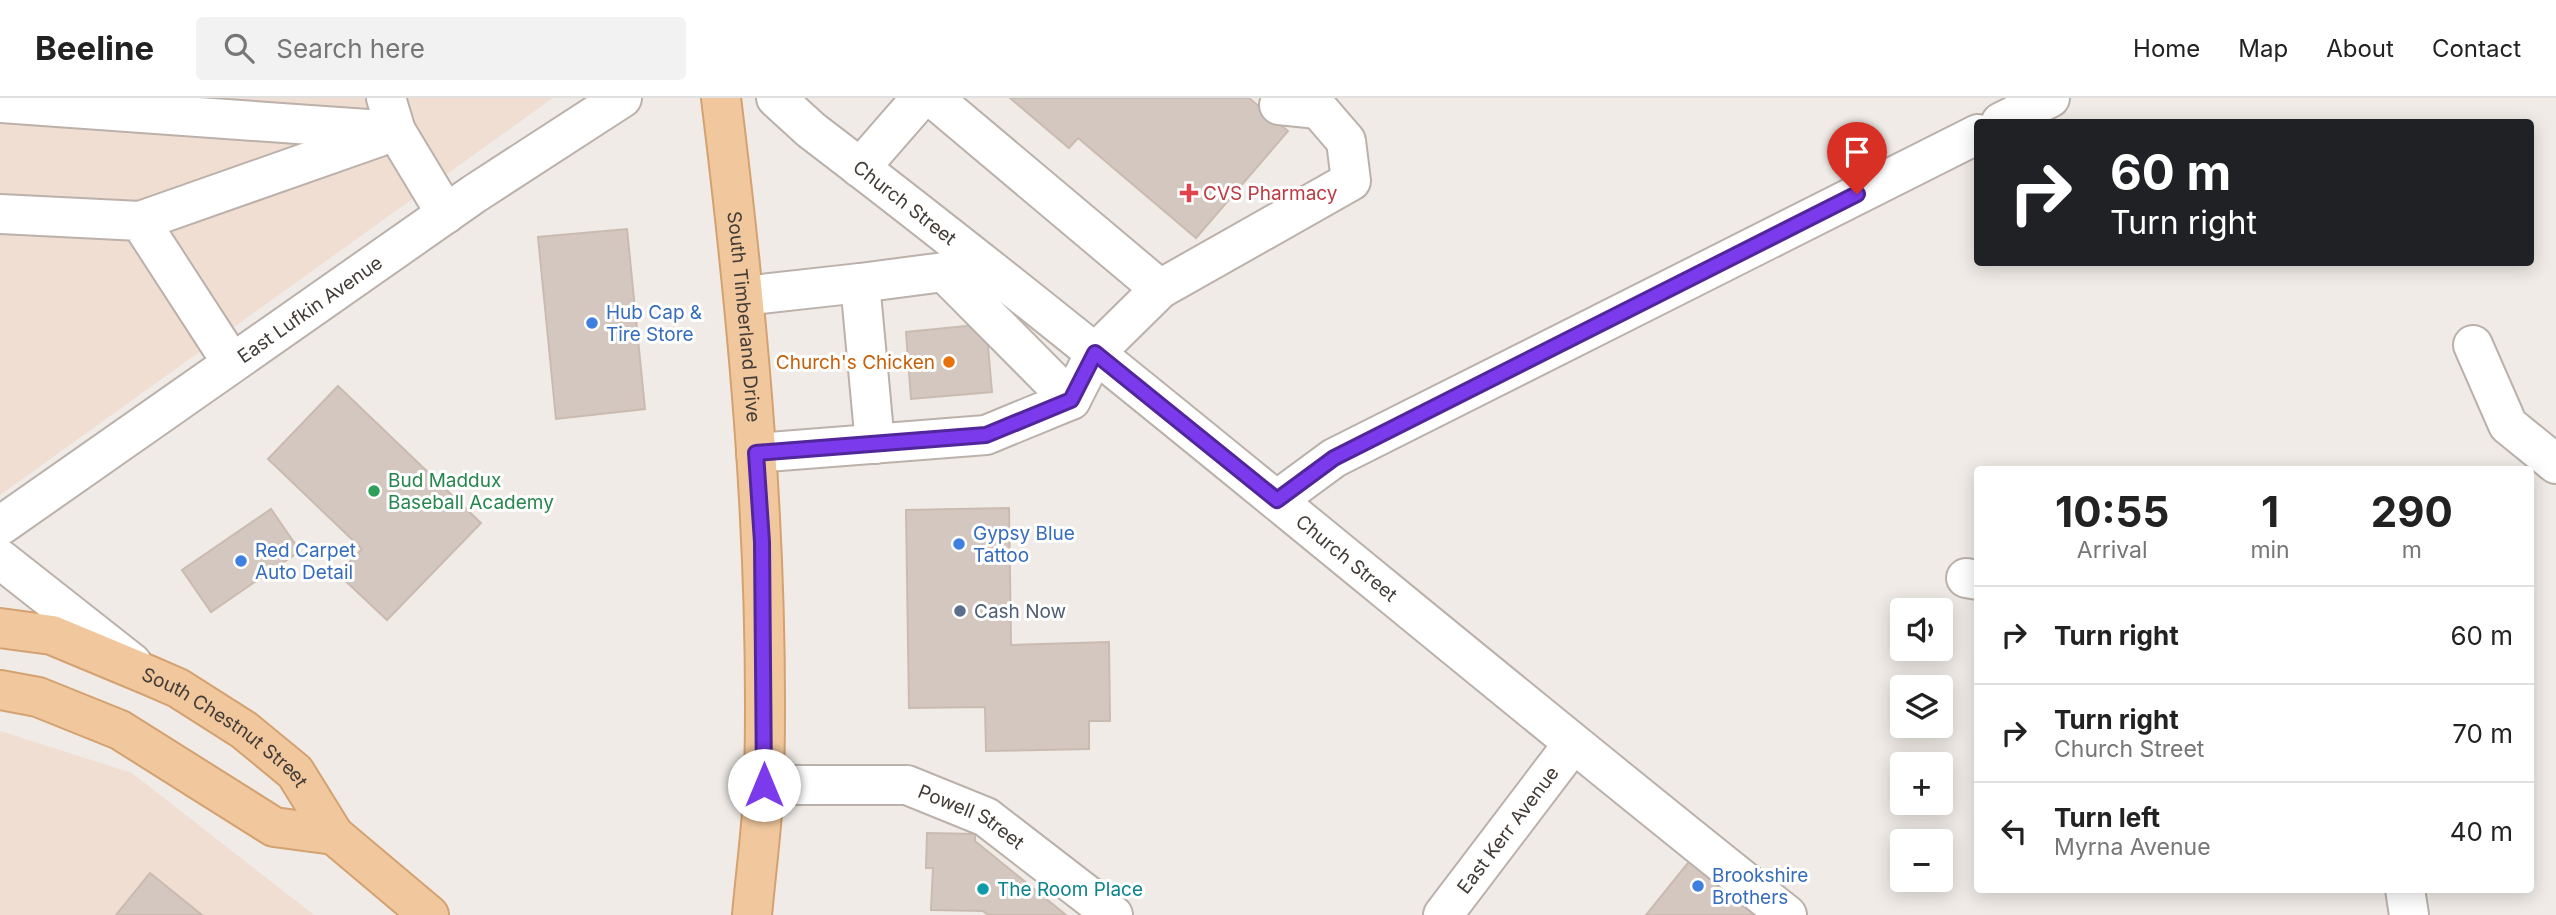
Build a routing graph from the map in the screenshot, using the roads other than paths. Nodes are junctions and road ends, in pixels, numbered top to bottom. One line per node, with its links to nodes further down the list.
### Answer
1 (622, 98): 14 (street, East Lufkin Avenue)
2 (721, 98): 18 (main road, South Timberland Drive)
3 (776, 98): 12 (street, Church Street)
4 (921, 98): 12 (street)
5 (933, 98): 17 (street)
6 (2050, 98): 10 (street)
7 (0, 103): 9 (street)
8 (1302, 104): 17 (street)
9 (391, 114): 14 (street); 15 (street)
10 (2007, 119)
11 (1974, 136): 26 (street)
12 (860, 168): 20 (street, Church Street)
13 (0, 214): 15 (street)
14 (446, 214): 21 (street, East Lufkin Avenue)
15 (140, 221): 21 (street)
16 (860, 283): 18 (street); 22 (street); 23 (street)
17 (1160, 289): 20 (street)
18 (744, 296): 24 (main road, South Timberland Drive)
19 (2473, 345): 25 (street)
20 (1095, 353): 22 (street); 26 (street, Church Street)
21 (232, 363): 27 (street, East Lufkin Avenue)
22 (1071, 400): 23 (street)
23 (875, 444): 24 (street)
24 (756, 453): 33 (main road, South Timberland Drive)
25 (2556, 464)
26 (1277, 500): 32 (street, Church Street)
27 (0, 526)
28 (0, 559): 30 (street, South Chestnut Street)
29 (0, 628): 30 (main road)
30 (148, 675): 34 (main road, South Chestnut Street)
31 (0, 690): 34 (main road)
32 (1572, 745): 39 (street, East Kerr Avenue); 40 (street, Church Street)
33 (764, 785): 36 (main road, South Timberland Drive); 38 (street, Powell Street)
34 (334, 835): 37 (main road, South Chestnut Street)
35 (2406, 893): 41 (street)
36 (753, 908)
37 (429, 915)
38 (1113, 915)
39 (1443, 915)
40 (1787, 915)
41 (2409, 915)

